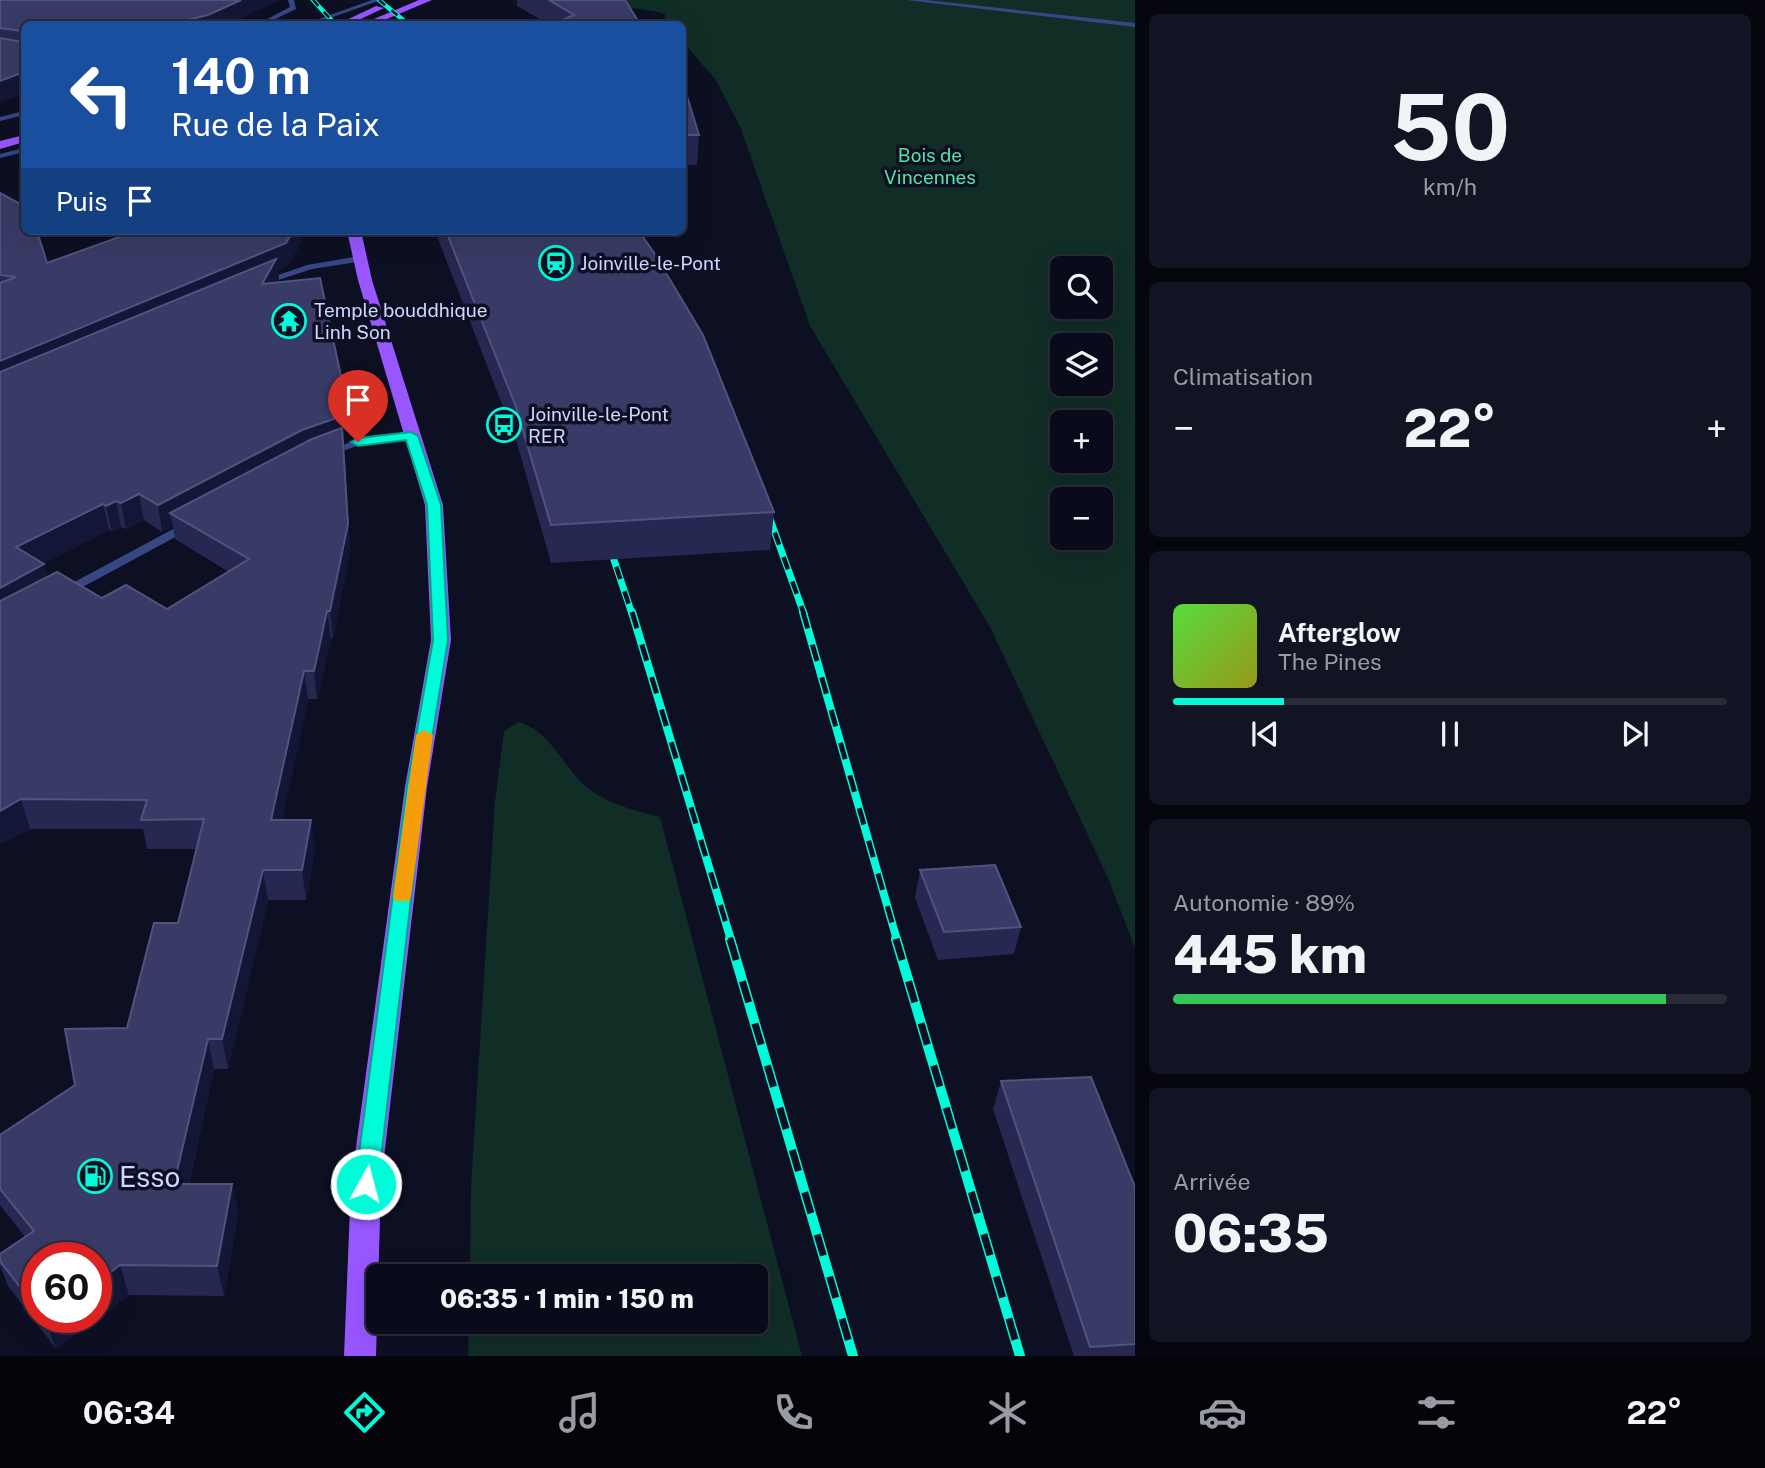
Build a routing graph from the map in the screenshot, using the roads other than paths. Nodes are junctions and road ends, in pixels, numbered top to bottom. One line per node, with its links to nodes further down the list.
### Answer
1 (290, 0): 6 (street)
2 (378, 0): 7 (street)
3 (397, 0): 8 (main road)
4 (427, 0): 9 (main road)
5 (909, 0): 10 (street)
6 (267, 21)
7 (317, 21)
8 (350, 21)
9 (374, 21)
10 (1135, 25)
11 (21, 114): 12 (street)
12 (0, 119)
13 (21, 130): 14 (main road)
14 (0, 135)
15 (21, 140): 16 (main road)
16 (0, 145)
17 (21, 151): 18 (street)
18 (0, 156)
19 (355, 235): 20 (main road)
20 (360, 259): 21 (street); 22 (main road)
21 (254, 286)
22 (411, 436): 23 (street); 26 (main road)
23 (310, 460)
24 (203, 517): 25 (street)
25 (48, 600)
26 (360, 1356)

